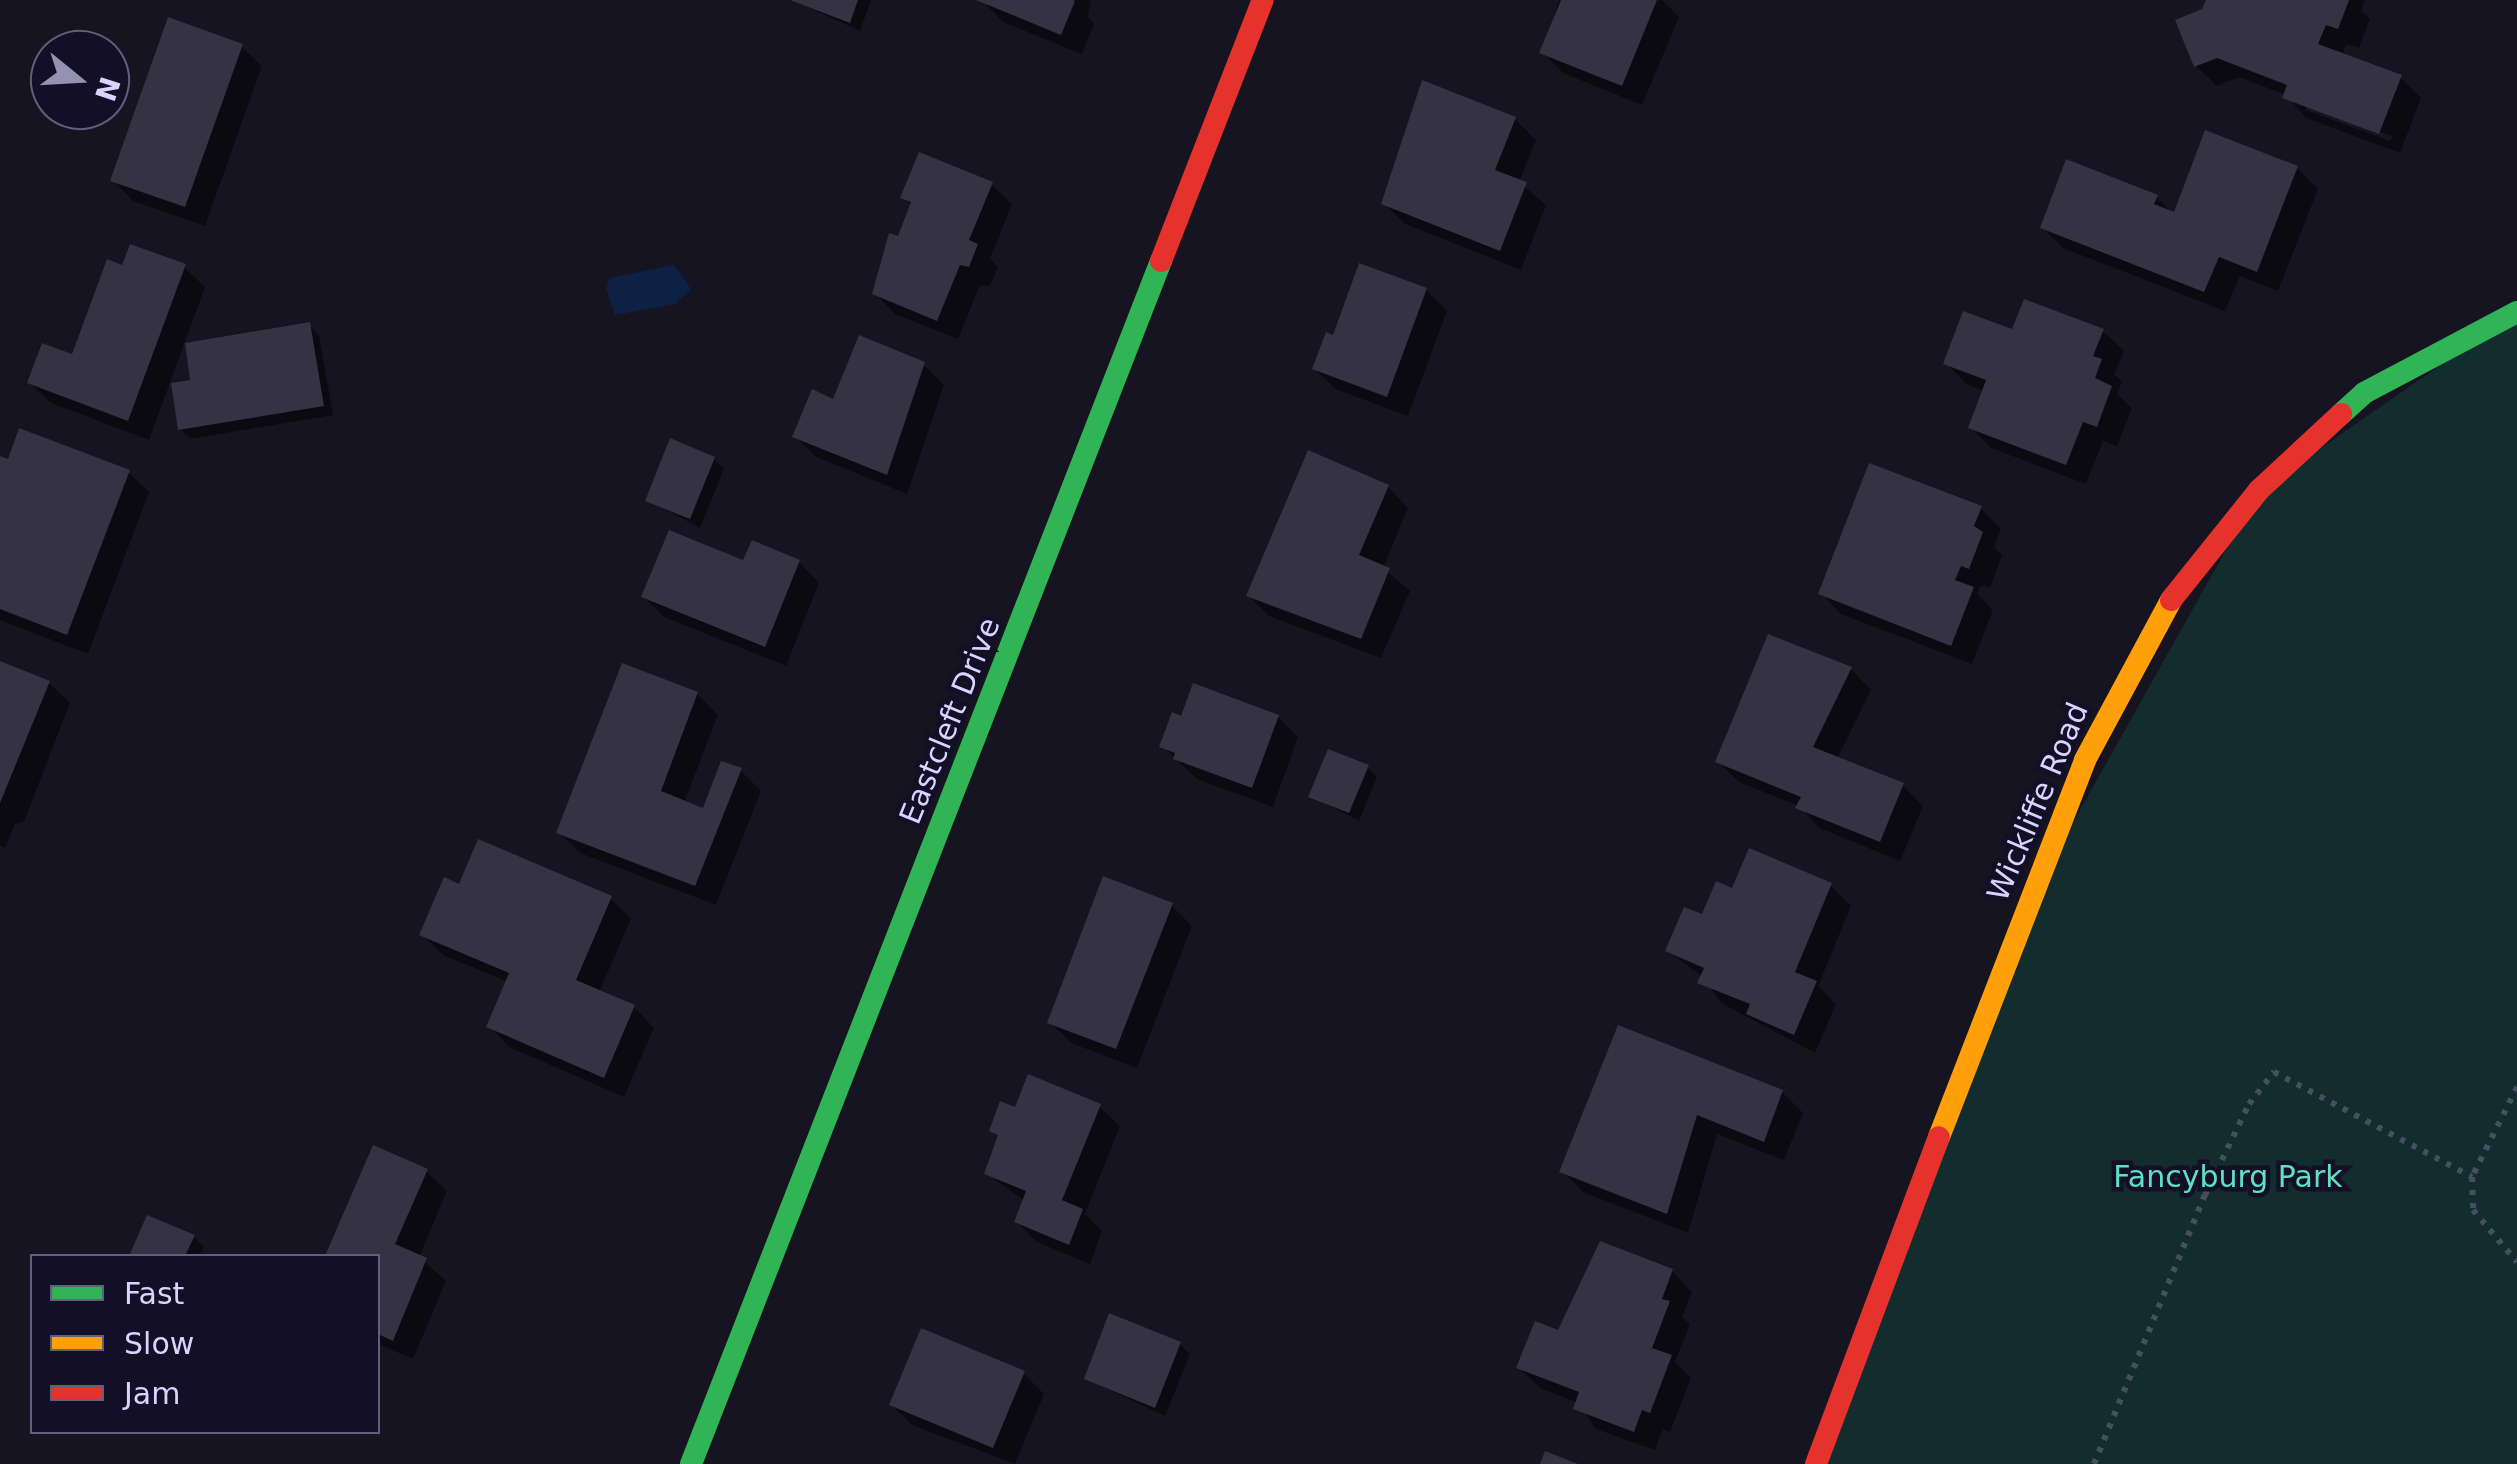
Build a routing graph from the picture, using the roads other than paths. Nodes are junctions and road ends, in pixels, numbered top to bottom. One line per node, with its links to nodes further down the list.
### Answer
1 (1263, 0): 3 (street, Eastcleft Drive)
2 (2517, 312): 4 (street, Wickliffe Road)
3 (690, 1464)
4 (1816, 1464)

